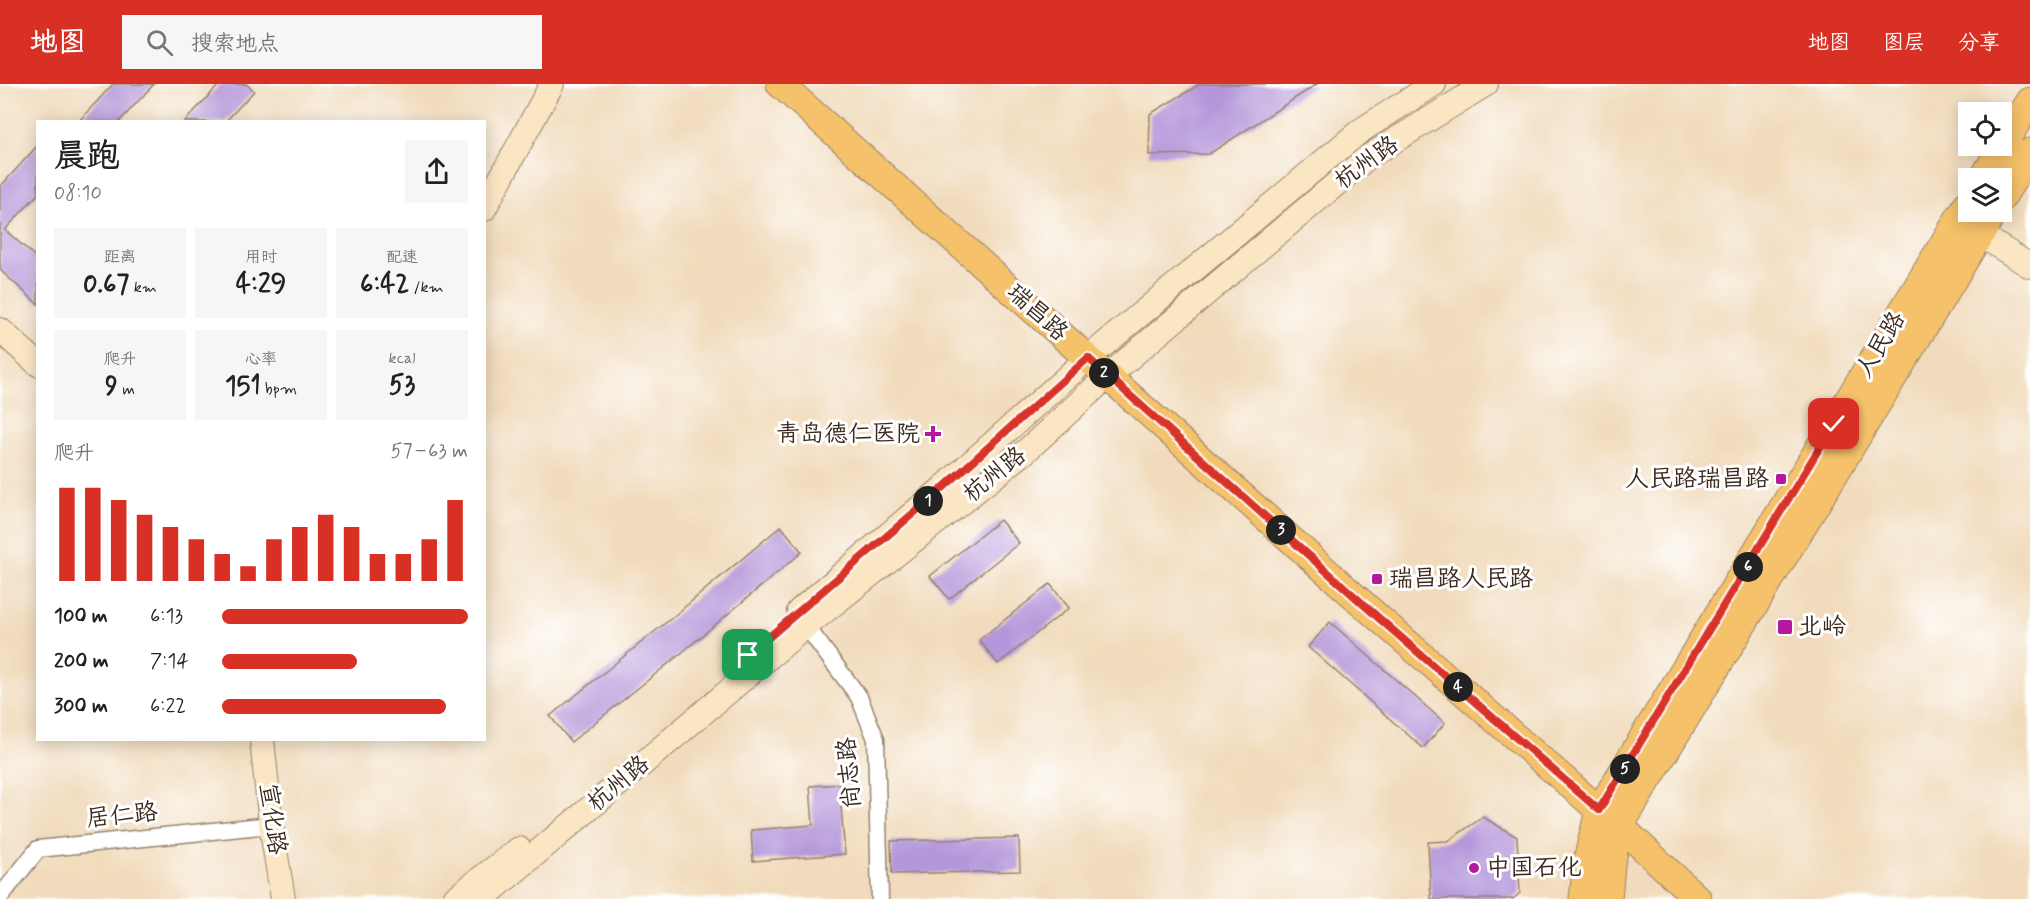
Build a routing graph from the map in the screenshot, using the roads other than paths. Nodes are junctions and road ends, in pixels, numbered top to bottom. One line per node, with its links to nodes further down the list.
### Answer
1 (552, 84): 9 (main road)
2 (780, 84): 14 (main road, 瑞昌路)
3 (1434, 84): 14 (main road, 杭州路)
4 (1486, 84): 16 (main road, 杭州路)
5 (2030, 101): 7 (main road)
6 (2030, 152): 8 (main road)
7 (1989, 168)
8 (2012, 182)
9 (486, 205)
10 (1966, 222): 19 (main road, 人民路)
11 (1972, 222): 12 (main road)
12 (2030, 266)
13 (0, 330): 15 (main road)
14 (1088, 358): 16 (main road, 瑞昌路); 21 (main road, 杭州路)
15 (36, 362)
16 (1108, 376): 17 (main road, 杭州路); 19 (main road, 瑞昌路)
17 (806, 626): 21 (main road, 杭州路); 27 (street, 尚志路)
18 (262, 741): 20 (main road, 宣化路)
19 (1610, 818): 28 (main road, 人民路); 29 (main road, 人民路); 30 (main road, 瑞昌路)
20 (271, 825): 22 (street, 居仁路); 23 (main road, 宣化路)
21 (512, 864): 24 (main road, 杭州路); 25 (main road, 杭州路); 26 (main road)
22 (0, 897)
23 (283, 899)
24 (454, 899)
25 (482, 899)
26 (516, 899)
27 (880, 899)
28 (1582, 899)
29 (1608, 899)
30 (1698, 899)

